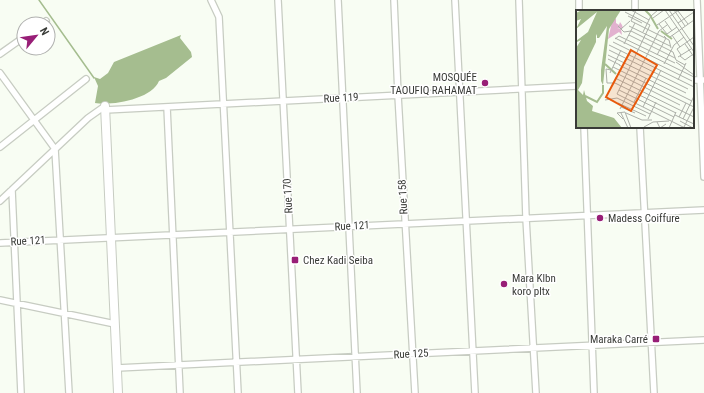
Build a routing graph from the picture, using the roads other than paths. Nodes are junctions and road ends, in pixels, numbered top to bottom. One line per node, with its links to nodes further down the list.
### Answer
1 (211, 0): 21 (street)
2 (278, 0): 20 (street, Rue 170)
3 (338, 0): 19 (street)
4 (394, 0): 18 (street, Rue 158)
5 (455, 0): 17 (street)
6 (519, 0): 16 (street)
7 (578, 0): 9 (street)
8 (697, 0): 14 (street)
9 (579, 10)
10 (16, 43): 11 (street)
11 (0, 54)
12 (0, 73): 24 (street)
13 (86, 79): 24 (street)
14 (699, 80): 29 (street)
15 (576, 86): 16 (street, Rue 119)
16 (523, 89): 17 (street, Rue 119); 35 (street)
17 (460, 92): 18 (street, Rue 119); 36 (street)
18 (398, 95): 19 (street, Rue 119); 37 (street, Rue 158)
19 (342, 98): 20 (street, Rue 119); 38 (street)
20 (283, 101): 21 (street, Rue 119); 39 (street, Rue 170)
21 (224, 104): 22 (street, Rue 119); 40 (street)
22 (167, 106): 23 (street, Rue 119); 41 (street)
23 (105, 108): 28 (street); 42 (street)
24 (34, 120): 27 (street); 28 (street)
25 (584, 128): 34 (street)
26 (640, 128): 33 (street)
27 (0, 147)
28 (55, 149): 30 (street); 43 (street)
29 (704, 177)
30 (12, 190): 31 (street); 44 (street)
31 (0, 201)
32 (704, 210): 33 (street, Rue 121)
33 (644, 212): 34 (street, Rue 121); 51 (street)
34 (588, 215): 35 (street, Rue 121); 52 (street)
35 (526, 218): 36 (street, Rue 121); 53 (street)
36 (468, 221): 37 (street, Rue 121); 54 (street)
37 (405, 224): 38 (street, Rue 121); 55 (street, Rue 158)
38 (348, 226): 39 (street, Rue 121); 56 (street)
39 (290, 229): 40 (street, Rue 121); 57 (street, Rue 170)
40 (230, 232): 41 (street, Rue 121); 58 (street)
41 (173, 235): 42 (street, Rue 121); 59 (street)
42 (111, 237): 43 (street, Rue 121); 49 (street)
43 (61, 240): 44 (street, Rue 121); 48 (street)
44 (14, 242): 45 (street, Rue 121); 47 (street)
45 (0, 243)
46 (0, 300): 47 (street)
47 (17, 304): 48 (street); 61 (street)
48 (64, 313): 49 (street); 62 (street)
49 (115, 324): 60 (street)
50 (704, 340): 51 (street, Rue 125)
51 (652, 342): 52 (street, Rue 125); 72 (street)
52 (592, 345): 53 (street, Rue 125); 71 (street)
53 (534, 348): 54 (street, Rue 125); 70 (street)
54 (473, 351): 55 (street, Rue 125); 69 (street)
55 (413, 354): 56 (street, Rue 125); 68 (street, Rue 158)
56 (355, 356): 57 (street, Rue 125); 67 (street)
57 (296, 359): 58 (street, Rue 125); 66 (street, Rue 170)
58 (236, 362): 59 (street, Rue 125); 65 (street)
59 (179, 365): 60 (street, Rue 125); 64 (street)
60 (117, 368): 63 (street)
61 (21, 393)
62 (69, 393)
63 (118, 393)
64 (180, 393)
65 (238, 393)
66 (298, 393)
67 (357, 393)
68 (415, 393)
69 (475, 393)
70 (536, 393)
71 (594, 393)
72 (654, 393)

